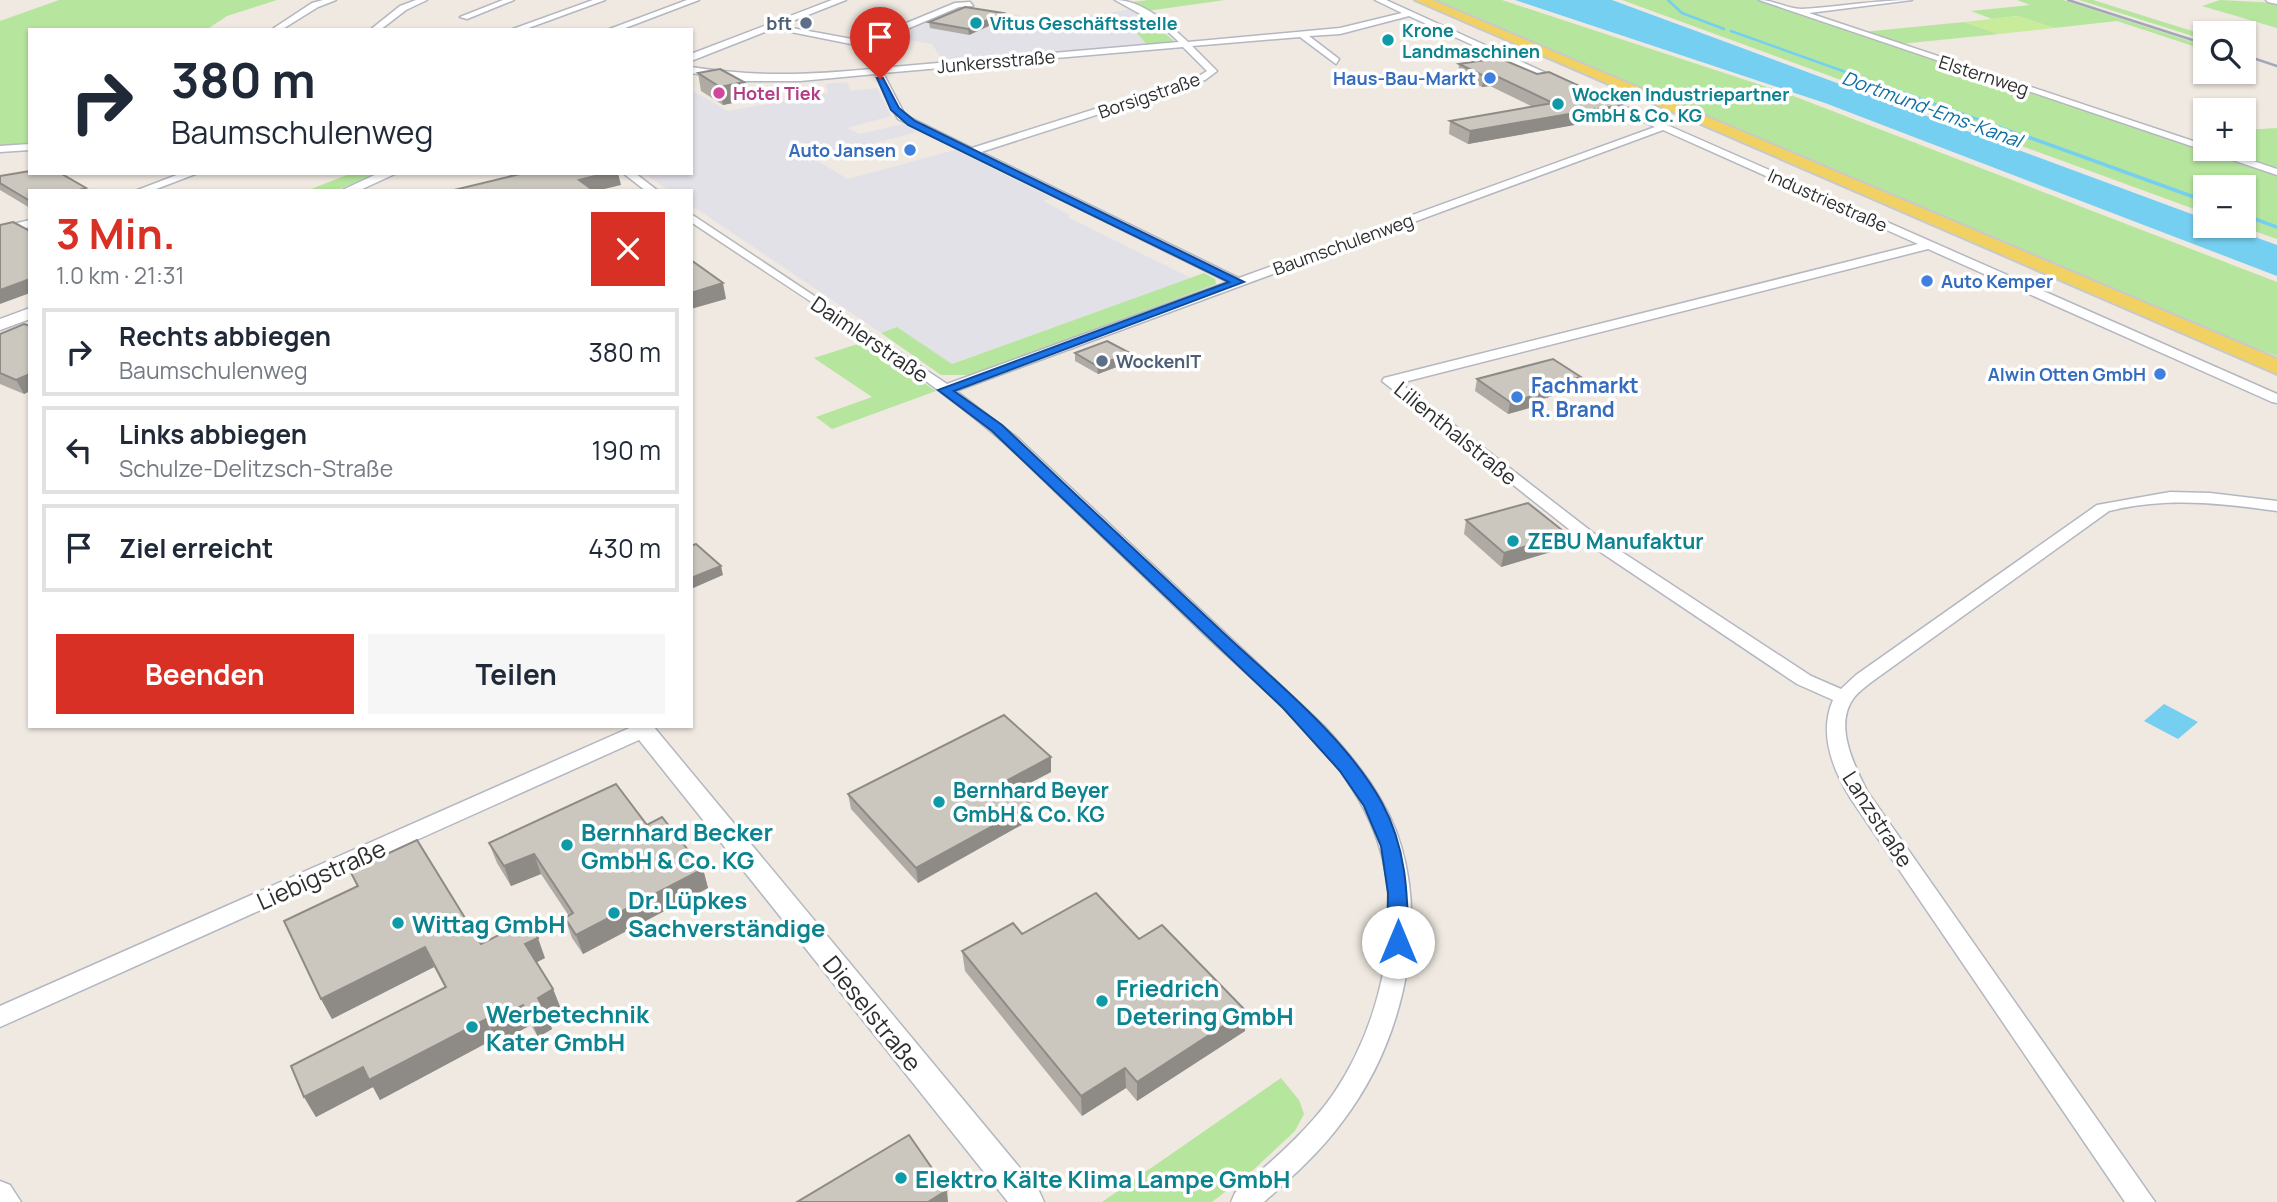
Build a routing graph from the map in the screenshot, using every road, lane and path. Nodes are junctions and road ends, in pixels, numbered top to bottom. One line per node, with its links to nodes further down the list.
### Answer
1 (332, 0): 18 (street)
2 (423, 0): 19 (street)
3 (510, 0): 16 (street)
4 (601, 0): 20 (street)
5 (695, 0): 21 (street)
6 (841, 0): 17 (street)
7 (1119, 0): 24 (street, Borsigstraße)
8 (1379, 0): 14 (street)
9 (1763, 0): 15 (street, Elsternweg)
10 (1908, 0): 15 (street)
11 (2271, 0): 12 (street)
12 (2277, 1)
13 (970, 4): 23 (street)
14 (1415, 7): 22 (street, Junkersstraße); 29 (street); 51 (main road)
15 (1795, 11): 32 (street, Elsternweg)
16 (464, 17)
17 (770, 27): 23 (street); 25 (street)
18 (278, 28)
19 (377, 28)
20 (520, 28)
21 (617, 28)
22 (1301, 34): 24 (street, Junkersstraße); 26 (street)
23 (864, 44): 28 (street)
24 (1188, 45): 28 (street, Junkersstraße); 35 (street, Borsigstraße)
25 (693, 57)
26 (1336, 61)
27 (693, 69): 28 (street, Junkersstraße)
28 (877, 72): 35 (street)
29 (1579, 90)
30 (1591, 95): 31 (street, Industriestraße)
31 (1663, 127): 47 (street, Industriestraße); 48 (street, Baumschulenweg)
32 (2193, 144)
33 (28, 147): 34 (street)
34 (0, 149)
35 (970, 152): 48 (street)
36 (2244, 161): 37 (street, Elsternweg)
37 (2277, 172)
38 (187, 175): 41 (street)
39 (386, 175): 42 (street)
40 (631, 175): 43 (street)
41 (146, 189)
42 (351, 189)
43 (650, 189)
44 (693, 217): 52 (street, Daimlerstraße)
45 (28, 224): 46 (street)
46 (0, 231)
47 (1928, 245): 53 (street, Industriestraße); 55 (street, Lilienthalstraße)
48 (1238, 282): 52 (street, Baumschulenweg)
49 (28, 314): 50 (street)
50 (0, 325)
51 (2277, 367)
52 (945, 390): 61 (street, Daimlerstraße)
53 (2277, 399)
54 (2277, 506): 55 (street)
55 (1844, 698): 62 (street, Lanzstraße)
56 (641, 728): 57 (street, Liebigstraße); 60 (street, Dieselstraße)
57 (0, 1017)
58 (0, 1194): 59 (street)
59 (7, 1202)
60 (1028, 1202)
61 (1245, 1202)
62 (2141, 1202)

